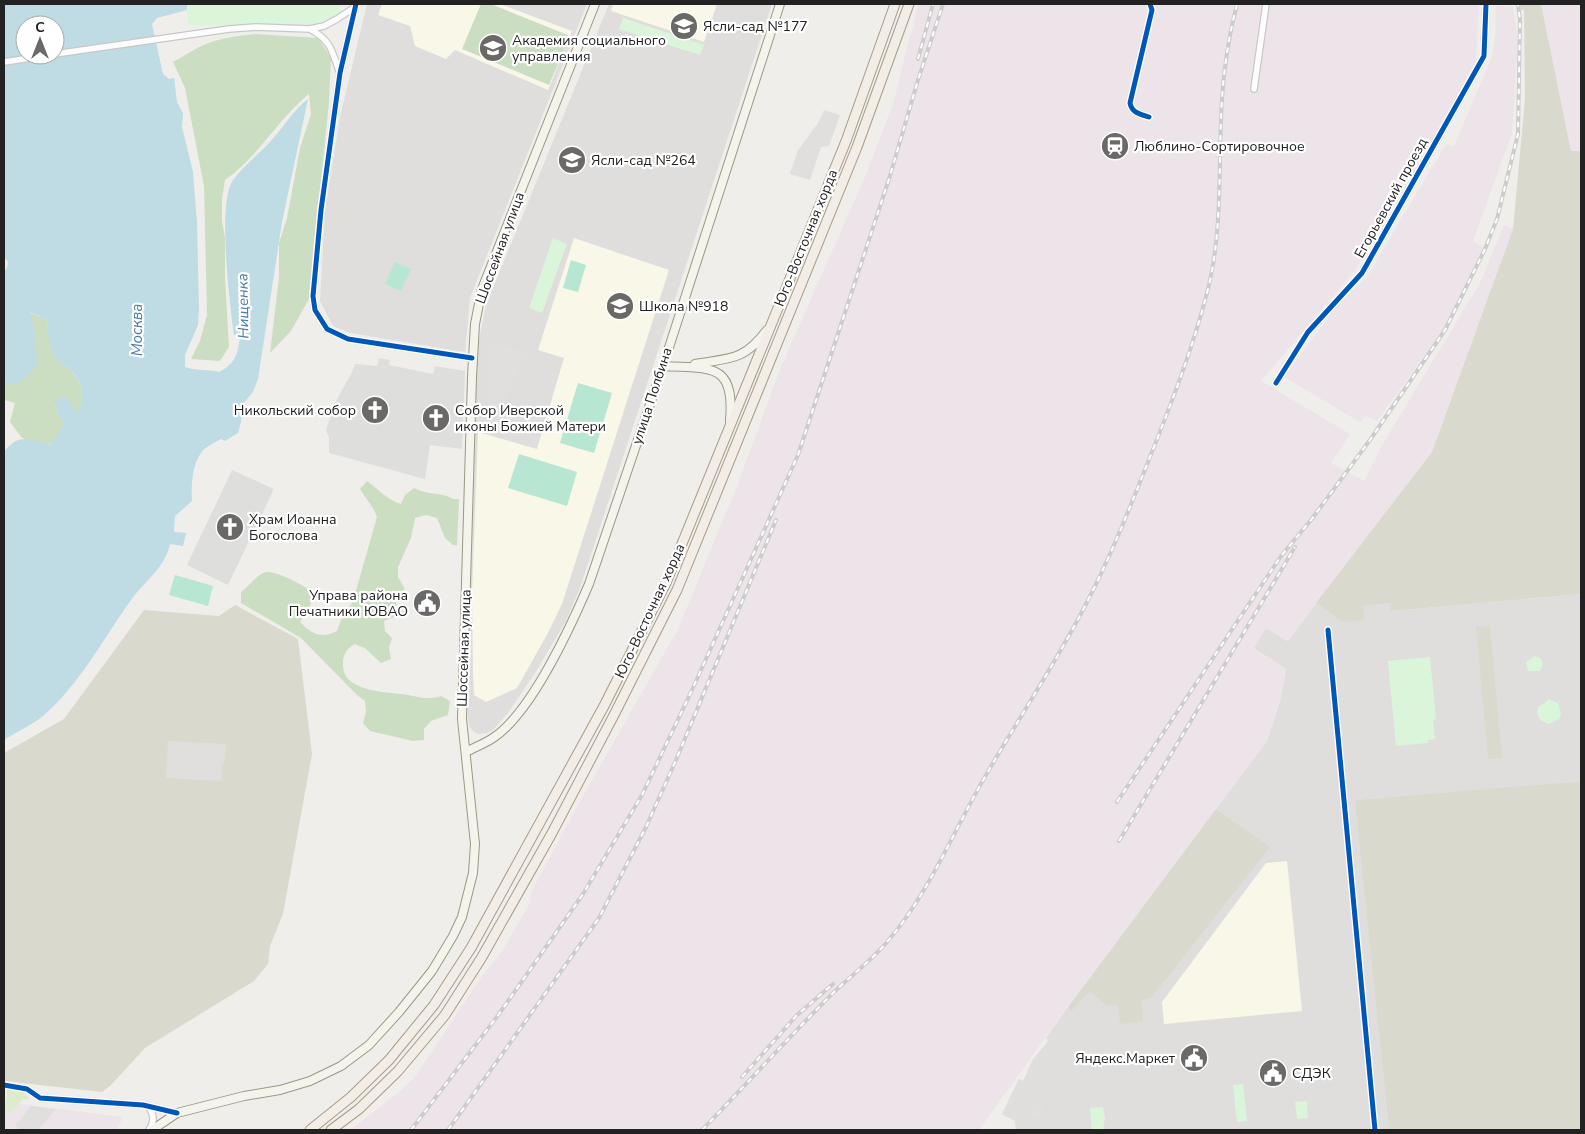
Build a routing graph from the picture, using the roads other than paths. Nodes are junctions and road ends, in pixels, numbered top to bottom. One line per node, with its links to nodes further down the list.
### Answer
1 (594, 4): 15 (main road, Шоссейная улица)
2 (780, 4): 16 (main road, улица Полбина)
3 (895, 4): 14 (main road, Юго-Восточная хорда)
4 (909, 4): 27 (main road, Юго-Восточная хорда)
5 (1150, 4): 13 (street)
6 (1266, 4): 12 (street)
7 (1486, 4): 18 (street, Егорьевский проезд)
8 (356, 5): 9 (street); 11 (street)
9 (310, 29): 10 (street); 11 (street)
10 (65, 52)
11 (340, 73): 15 (street)
12 (1254, 89)
13 (1148, 117)
14 (770, 326): 17 (main road); 19 (main road, Юго-Восточная хорда)
15 (472, 358): 21 (main road, Шоссейная улица)
16 (662, 366): 17 (main road); 21 (main road, улица Полбина)
17 (680, 367): 19 (main road)
18 (1276, 384)
19 (730, 423): 26 (main road, Юго-Восточная хорда)
20 (1328, 630): 28 (street)
21 (466, 752): 24 (main road, Шоссейная улица)
22 (4, 1085): 23 (street)
23 (148, 1106): 24 (street); 25 (street)
24 (177, 1113): 25 (main road, Шоссейная улица)
25 (151, 1130)
26 (310, 1130)
27 (331, 1130)
28 (1375, 1130)

